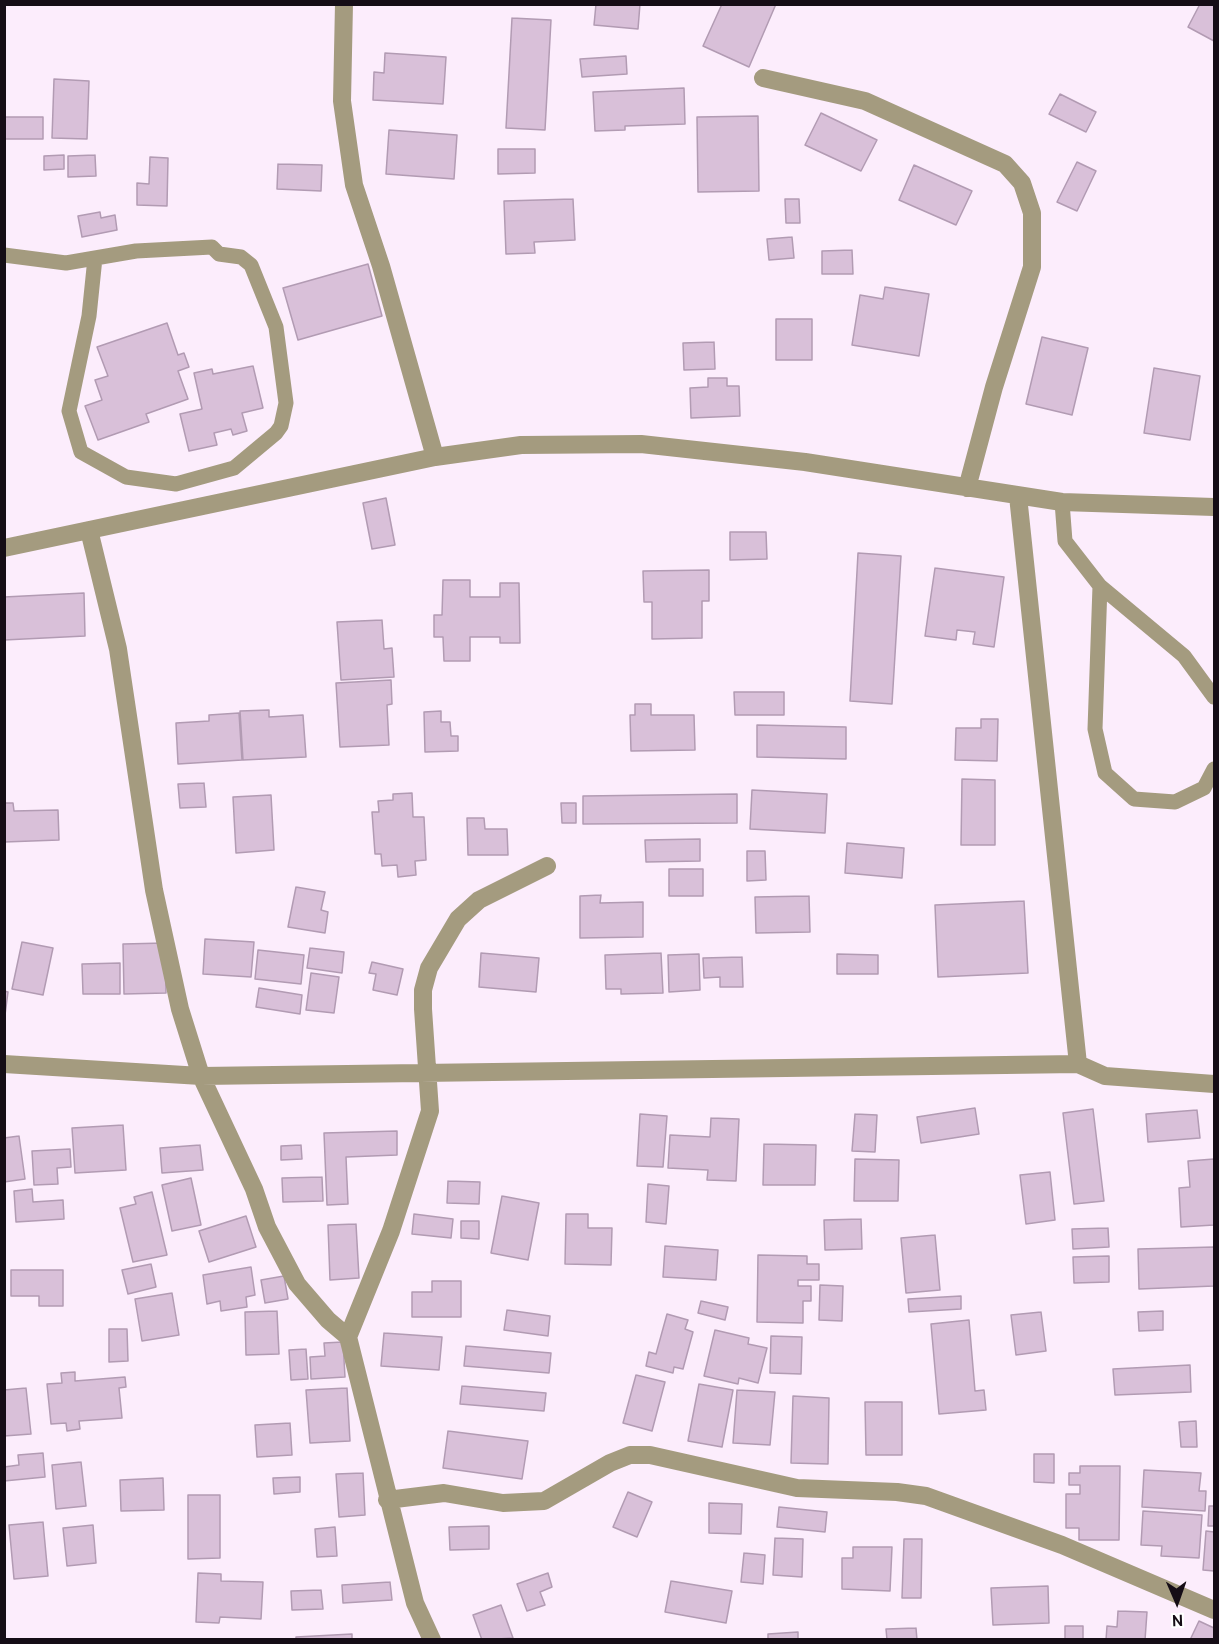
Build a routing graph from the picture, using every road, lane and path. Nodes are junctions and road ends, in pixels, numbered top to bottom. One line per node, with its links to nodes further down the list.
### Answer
1 (344, 4): 5 (street)
2 (763, 78): 6 (street)
3 (4, 255): 4 (lane)
4 (95, 258): 4 (lane)
5 (435, 457): 6 (street); 10 (street)
6 (967, 488): 7 (street)
7 (1018, 496): 8 (street); 17 (street)
8 (1062, 502): 9 (street); 12 (lane)
9 (1215, 507)
10 (89, 530): 11 (street); 19 (street)
11 (4, 548)
12 (1100, 586): 13 (lane); 14 (lane)
13 (1215, 697)
14 (1215, 770)
15 (547, 866): 18 (street)
16 (4, 1064): 19 (street)
17 (1078, 1064): 18 (street); 20 (street)
18 (429, 1071): 19 (street); 21 (street)
19 (201, 1076): 21 (street)
20 (1215, 1084)
21 (348, 1337): 22 (street)
22 (387, 1500): 23 (street); 24 (street)
23 (1215, 1610)
24 (431, 1639)

